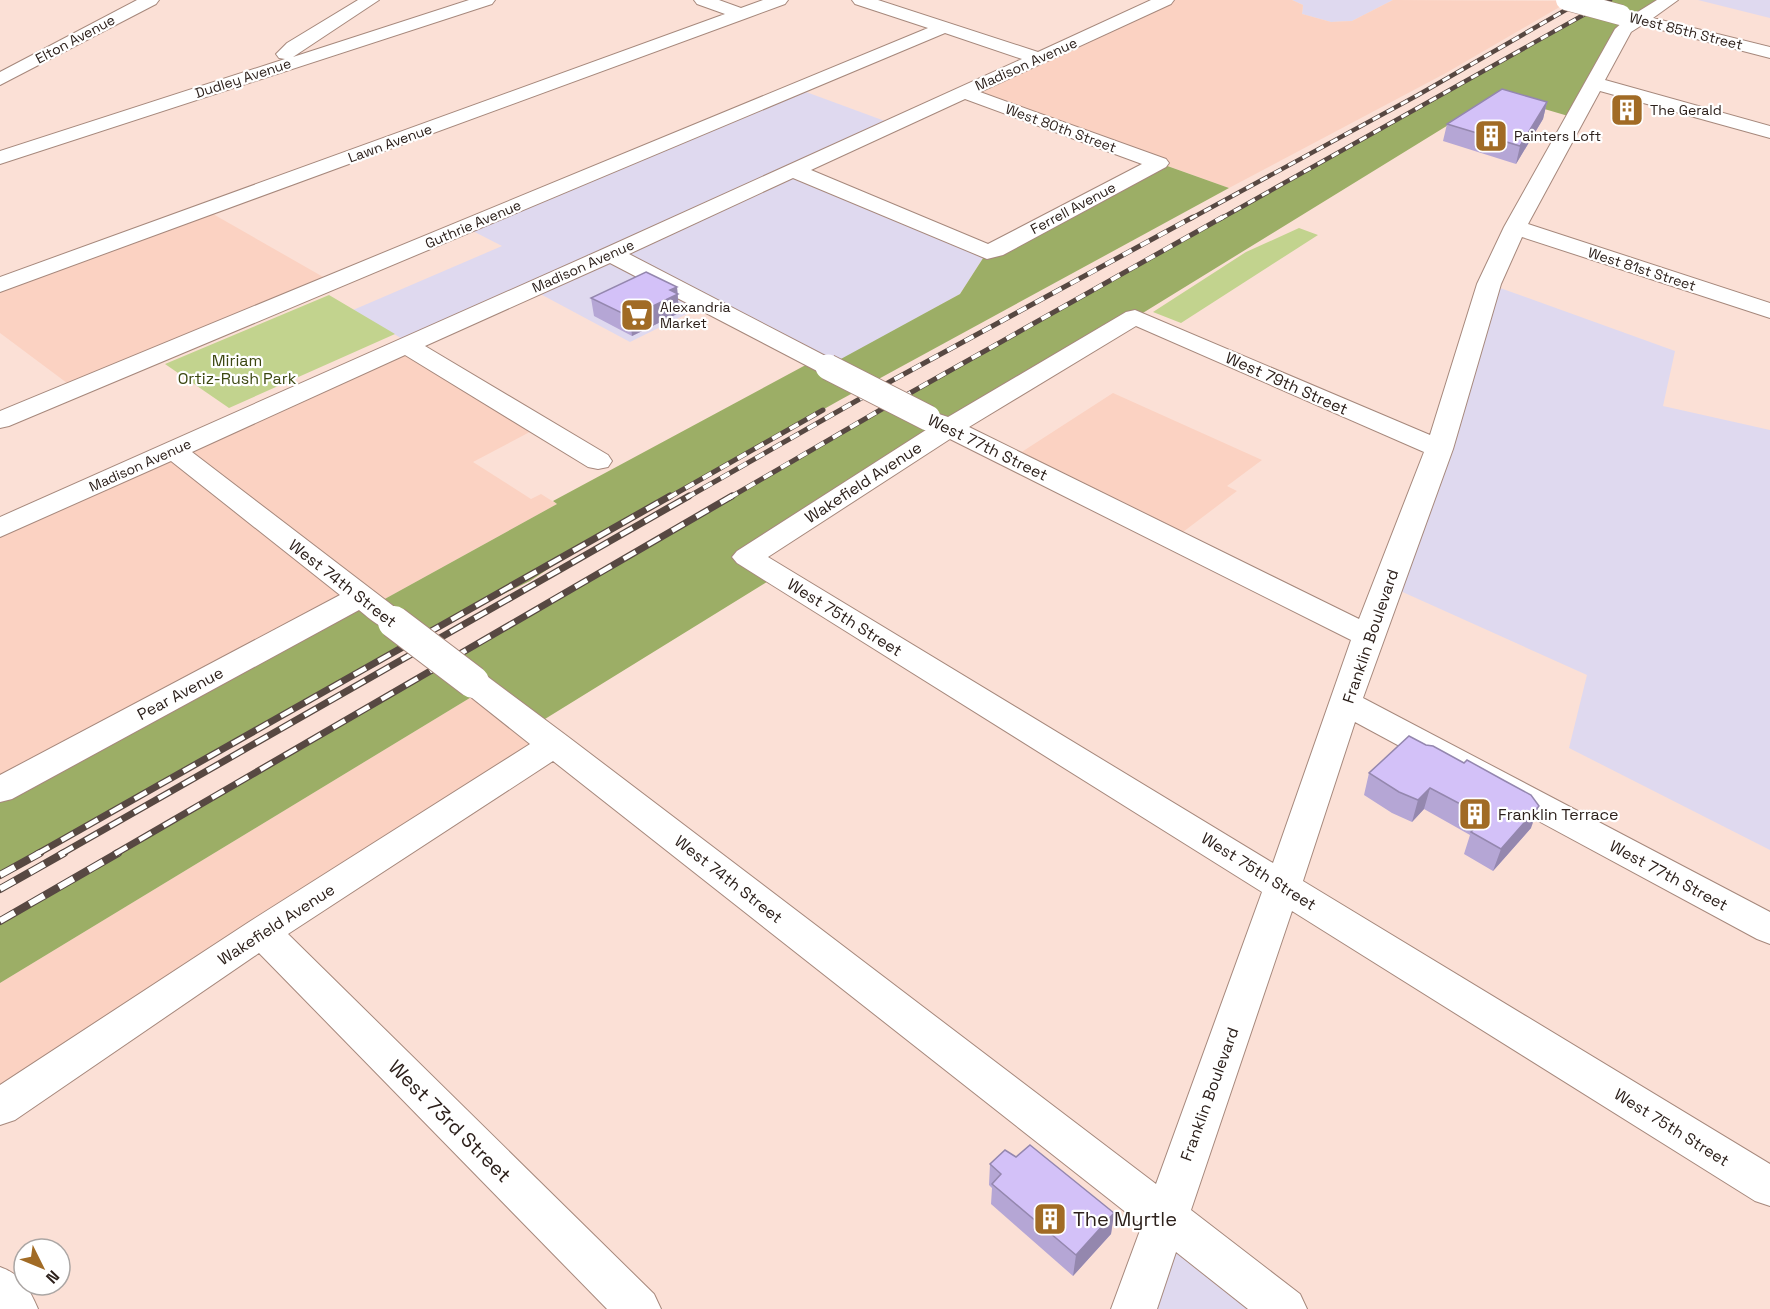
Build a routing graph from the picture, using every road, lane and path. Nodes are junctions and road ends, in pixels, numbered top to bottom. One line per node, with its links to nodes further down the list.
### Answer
1 (150, 0): 16 (street, Elton Avenue)
2 (370, 0): 15 (street)
3 (486, 0): 15 (street, Dudley Avenue)
4 (703, 0): 10 (street)
5 (779, 0): 10 (street, Lawn Avenue)
6 (861, 0): 12 (street)
7 (1165, 0): 14 (street, Madison Avenue)
8 (1566, 0): 11 (street, West 85th Street, bridge)
9 (1669, 0): 11 (street, Franklin Boulevard)
10 (741, 14): 25 (street, Lawn Avenue)
11 (1630, 17): 13 (street, West 85th Street); 17 (street, Franklin Boulevard)
12 (945, 27): 14 (street); 29 (street, Guthrie Avenue)
13 (1770, 53)
14 (1039, 58): 18 (street, Madison Avenue)
15 (284, 65): 20 (street, Dudley Avenue)
16 (0, 79)
17 (1594, 83): 19 (street); 23 (street, Franklin Boulevard)
18 (963, 92): 21 (street, West 80th Street); 22 (street, Madison Avenue)
19 (1770, 132)
20 (0, 158)
21 (1159, 163): 22 (street, Ferrell Avenue)
22 (792, 170): 24 (street, Madison Avenue)
23 (1515, 227): 26 (street, West 81st Street); 31 (street, Franklin Boulevard)
24 (611, 254): 28 (street, Madison Avenue); 30 (street, West 77th Street, bridge)
25 (0, 285)
26 (1770, 311)
27 (1135, 317): 30 (street, Wakefield Avenue); 31 (street, West 79th Street)
28 (407, 345): 32 (street, Madison Avenue); 33 (street)
29 (0, 420)
30 (939, 423): 35 (street, Wakefield Avenue); 37 (street, West 77th Street)
31 (1439, 449): 37 (street, Franklin Boulevard)
32 (173, 450): 34 (street, Madison Avenue); 36 (street, West 74th Street)
33 (598, 461)
34 (0, 528)
35 (747, 557): 41 (street, West 75th Street)
36 (359, 597): 39 (street, West 74th Street, bridge); 40 (street, Pear Avenue)
37 (1368, 636): 38 (street, Franklin Boulevard)
38 (1346, 703): 41 (street, Franklin Boulevard); 42 (street, West 77th Street)
39 (555, 744): 43 (street, Wakefield Avenue); 46 (street, West 74th Street)
40 (0, 790)
41 (1283, 885): 45 (street, West 75th Street); 46 (street, Franklin Boulevard)
42 (1770, 929)
43 (262, 932): 44 (street, Wakefield Avenue); 49 (street, West 73rd Street)
44 (0, 1107)
45 (1770, 1187)
46 (1166, 1216): 50 (street, Franklin Boulevard); 51 (street, West 74th Street)
47 (0, 1288): 48 (street)
48 (15, 1309)
49 (638, 1309)
50 (1134, 1309)
51 (1284, 1309)

